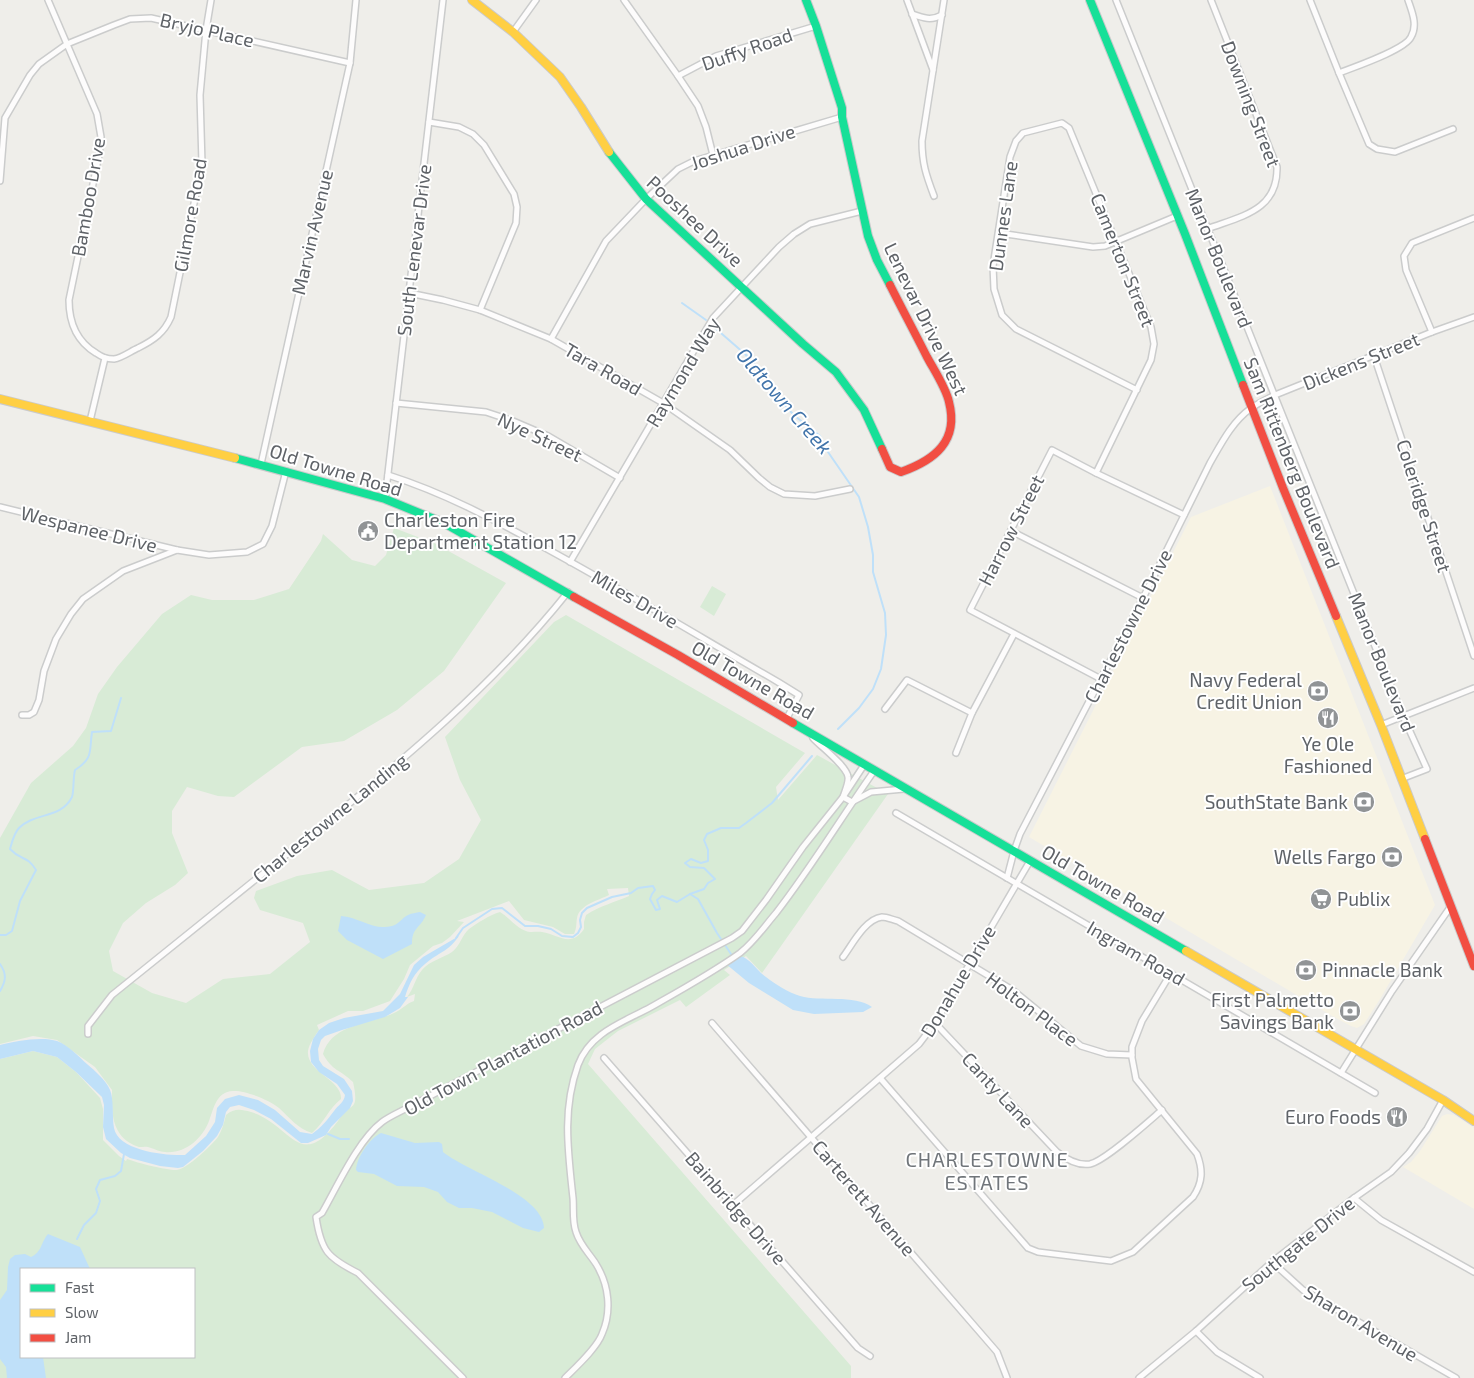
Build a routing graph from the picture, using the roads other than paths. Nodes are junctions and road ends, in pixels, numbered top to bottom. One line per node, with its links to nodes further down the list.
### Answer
1 (48, 0): 21 (street, Bamboo Drive)
2 (211, 0): 19 (street, Gilmore Road)
3 (356, 0): 22 (street, Marvin Avenue)
4 (443, 0): 27 (street, South Lenevar Drive)
5 (472, 0): 20 (main road, Pooshee Drive)
6 (536, 0): 20 (street)
7 (624, 0): 25 (street)
8 (806, 0): 18 (main road, Lenevar Drive West)
9 (907, 0): 16 (street)
10 (944, 0): 17 (street)
11 (1090, 0): 35 (main road, Sam Rittenberg Boulevard)
12 (1116, 0): 37 (street, Manor Boulevard)
13 (1211, 0): 37 (street, Downing Street)
14 (1310, 0): 24 (street)
15 (1408, 0): 24 (street)
16 (912, 14): 17 (street); 23 (street)
17 (942, 16): 23 (street)
18 (816, 26): 25 (street, Duffy Road); 26 (main road, Lenevar Drive West)
19 (206, 30): 21 (street, Bryjo Place); 22 (street, Bryjo Place); 48 (street, Gilmore Road)
20 (513, 32): 33 (main road, Pooshee Drive)
21 (67, 44): 31 (street, Bryjo Place); 48 (street, Bamboo Drive)
22 (350, 63): 56 (street, Marvin Avenue)
23 (933, 70): 32 (street)
24 (1339, 73): 29 (street)
25 (678, 76): 30 (street)
26 (842, 117): 30 (street, Joshua Drive); 34 (main road, Lenevar Drive West)
27 (429, 122): 41 (street, South Lenevar Drive); 42 (street)
28 (1069, 128): 38 (street, Dunnes Lane); 39 (street, Camerton Street)
29 (1453, 130)
30 (713, 155): 33 (street, Joshua Drive)
31 (0, 181)
32 (934, 196)
33 (646, 199): 40 (main road, Pooshee Drive); 46 (street, Joshua Drive)
34 (862, 212): 40 (street, Raymond Way); 57 (main road, Lenevar Drive West)
35 (1177, 216): 39 (street); 54 (main road, Sam Rittenberg Boulevard)
36 (1474, 218): 45 (street)
37 (1207, 230): 50 (street, Manor Boulevard)
38 (999, 233): 39 (street); 49 (street, Dunnes Lane)
39 (1116, 241): 49 (street, Camerton Street)
40 (742, 287): 53 (street, Raymond Way); 57 (main road, Pooshee Drive)
41 (409, 293): 42 (street, Tara Road); 52 (street, South Lenevar Drive)
42 (480, 310): 46 (street, Tara Road)
43 (1473, 318): 44 (street); 45 (street, Dickens Street)
44 (1474, 325)
45 (1432, 332): 47 (street, Dickens Street)
46 (551, 339): 53 (street, Tara Road)
47 (1374, 356): 50 (street, Dickens Street); 72 (street, Coleridge Street)
48 (105, 358): 55 (street)
49 (1137, 390): 59 (street, Camerton Street)
50 (1275, 395): 54 (street, Dickens Street); 78 (street, Manor Boulevard)
51 (0, 399): 55 (main road, Old Towne Road)
52 (396, 402): 60 (street, South Lenevar Drive); 61 (street, Nye Street)
53 (663, 403): 61 (street, Raymond Way); 62 (street, Tara Road)
54 (1251, 408): 65 (street, Charlestowne Drive); 80 (main road, Sam Rittenberg Boulevard)
55 (90, 421): 56 (main road, Old Towne Road)
56 (261, 464): 58 (main road, Old Towne Road)
57 (890, 467)
58 (286, 470): 63 (main road, Old Towne Road); 67 (street, Wespanee Drive)
59 (1096, 473): 65 (street); 66 (street, Harrow Street)
60 (388, 475): 63 (street, South Lenevar Drive); 68 (street, Miles Drive)
61 (620, 478): 68 (street, Raymond Way)
62 (850, 489)
63 (385, 499): 69 (main road, Old Towne Road)
64 (0, 507): 67 (street, Wespanee Drive)
65 (1184, 515): 70 (street, Charlestowne Drive)
66 (1011, 531): 70 (street); 71 (street, Harrow Street)
67 (177, 550): 77 (street)
68 (570, 562): 79 (street, Miles Drive)
69 (568, 592): 79 (main road, Old Towne Road); 103 (street, Charlestowne Landing)
70 (1143, 598): 73 (street, Charlestowne Drive)
71 (1014, 634): 73 (street); 76 (street)
72 (1474, 656)
73 (1101, 679): 90 (street, Charlestowne Drive)
74 (1474, 688): 78 (street)
75 (885, 709): 76 (street)
76 (972, 713): 82 (street)
77 (22, 715)
78 (1403, 716): 80 (street); 85 (street, Manor Boulevard)
79 (786, 718): 81 (main road, Old Towne Road)
80 (1381, 725): 85 (main road, Sam Rittenberg Boulevard)
81 (804, 728): 83 (main road, Old Towne Road); 87 (street)
82 (956, 753)
83 (864, 765): 84 (main road, Old Towne Road); 87 (street, Old Town Plantation Road)
84 (874, 771): 86 (main road, Old Towne Road); 88 (street, Old Town Plantation Road)
85 (1401, 779): 94 (main road, Sam Rittenberg Boulevard)
86 (907, 789): 88 (street); 90 (main road, Old Towne Road)
87 (843, 796): 88 (street); 121 (street, Old Town Plantation Road)
88 (852, 802): 122 (street, Old Town Plantation Road)
89 (896, 813): 92 (street, Ingram Road)
90 (1014, 851): 91 (main road, Old Towne Road); 92 (street, Charlestowne Drive)
91 (1030, 861): 93 (street, Donahue Drive); 104 (main road, Old Towne Road)
92 (1007, 878): 93 (street, Ingram Road)
93 (1016, 883): 98 (street, Donahue Drive); 100 (street, Ingram Road)
94 (1451, 905): 95 (main road, Sam Rittenberg Boulevard); 104 (street)
95 (1464, 938): 97 (main road, Sam Rittenberg Boulevard); 99 (main road, Sam Rittenberg Boulevard)
96 (843, 957): 98 (street, Holton Place)
97 (1474, 958)
98 (969, 963): 102 (street, Donahue Drive); 105 (street, Holton Place)
99 (1474, 966)
100 (1171, 973): 105 (street); 107 (street, Ingram Road)
101 (712, 1023): 114 (street, Carterett Avenue)
102 (935, 1023): 108 (street, Donahue Drive); 111 (street, Canty Lane)
103 (88, 1034)
104 (1355, 1049): 107 (street); 110 (main road, Old Towne Road)
105 (1132, 1055): 111 (street)
106 (604, 1058): 116 (street, Bainbridge Drive)
107 (1341, 1073): 109 (street, Ingram Road)
108 (880, 1078): 111 (street); 114 (street, Donahue Drive)
109 (1375, 1093)
110 (1443, 1100): 112 (main road, Old Towne Road); 113 (main road, Old Towne Road); 115 (street, Southgate Drive)
111 (1162, 1110)
112 (1474, 1112)
113 (1474, 1121)
114 (812, 1136): 116 (street, Donahue Drive); 123 (street, Carterett Avenue)
115 (1354, 1198): 117 (street, Southgate Drive); 118 (street)
116 (733, 1205): 120 (street, Bainbridge Drive)
117 (1272, 1262): 119 (street, Southgate Drive); 126 (street, Sharon Avenue)
118 (1474, 1272)
119 (1196, 1331): 124 (street, Southgate Drive); 125 (street)
120 (870, 1356)
121 (463, 1378)
122 (565, 1378)
123 (1007, 1378)
124 (1139, 1378)
125 (1260, 1378)
126 (1456, 1378)

